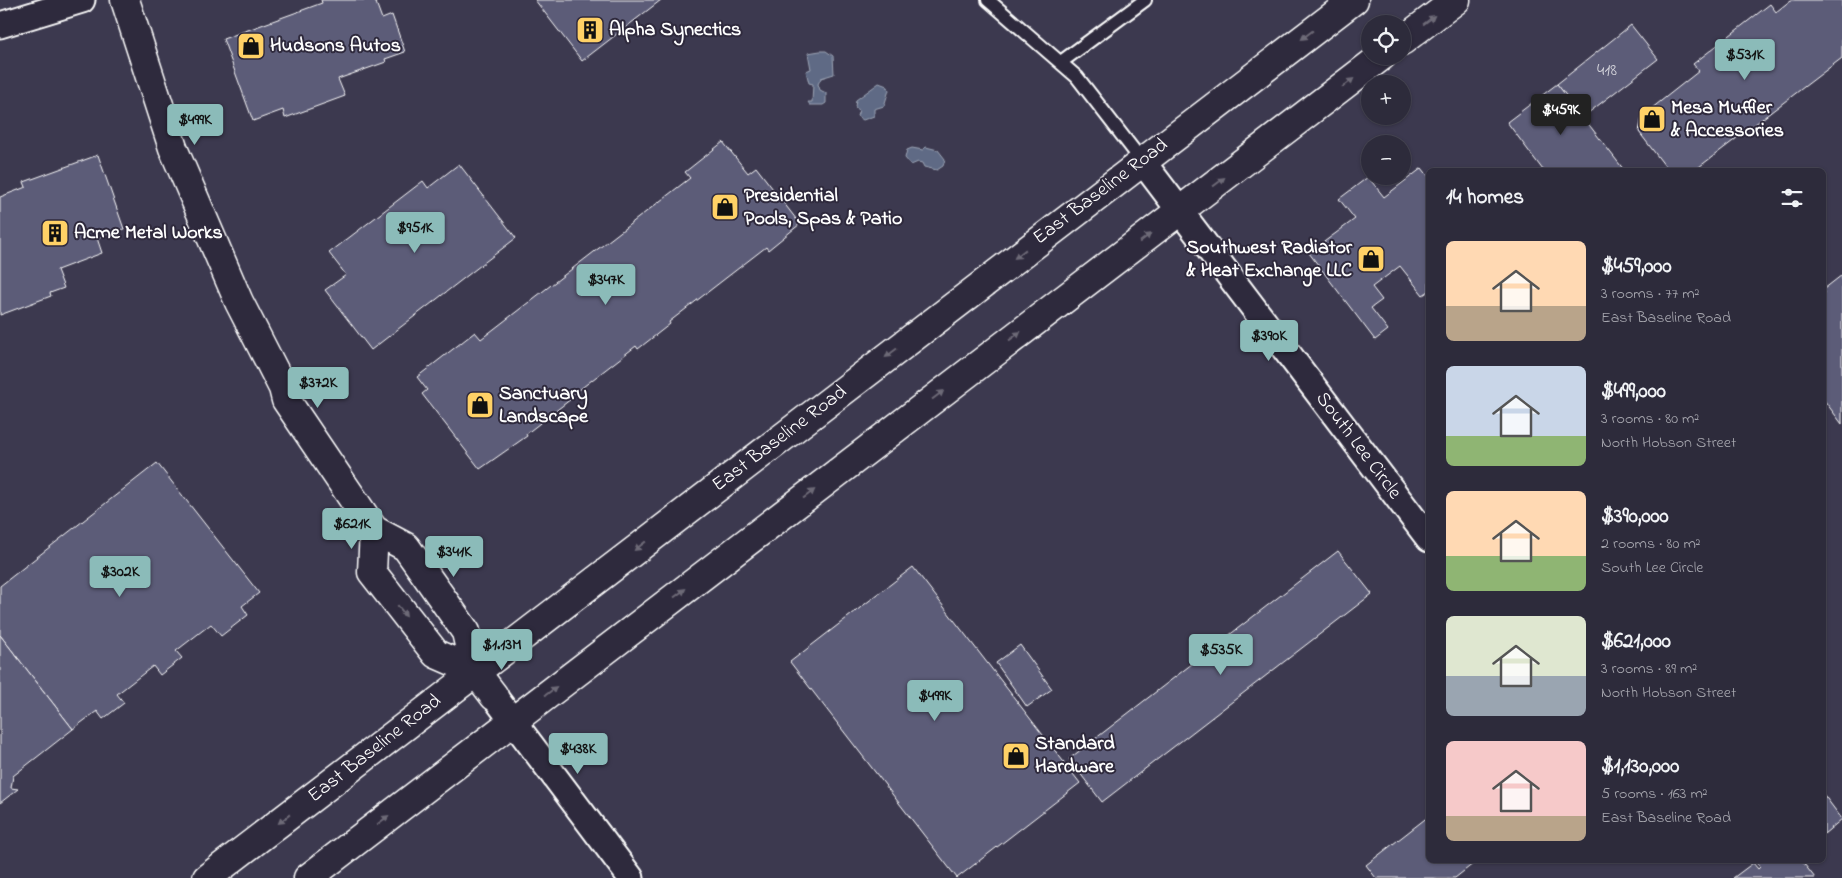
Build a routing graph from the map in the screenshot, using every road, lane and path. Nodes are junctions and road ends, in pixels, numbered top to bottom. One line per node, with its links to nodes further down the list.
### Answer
1 (82, 0): 7 (street)
2 (125, 0): 13 (main road)
3 (988, 0): 9 (lane)
4 (1145, 0): 9 (lane)
5 (1354, 0): 11 (main road, East Baseline Road, one-way to 11)
6 (1456, 0): 8 (main road, one-way to 6)
7 (0, 25)
8 (1411, 34)
9 (1061, 62): 11 (lane)
10 (1370, 65): 12 (main road, one-way to 10)
11 (1142, 161): 12 (street, South Lee Circle); 15 (main road, East Baseline Road, one-way to 15)
12 (1180, 211): 14 (street, South Lee Circle); 17 (main road, one-way to 12)
13 (374, 530): 15 (main road); 15 (main road, one-way to 15)
14 (1426, 535)
15 (475, 671): 16 (main road); 18 (main road, East Baseline Road, one-way to 18)
16 (494, 696): 17 (street)
17 (512, 721): 19 (main road, one-way to 17); 20 (street)
18 (207, 878)
19 (308, 878)
20 (631, 878)

